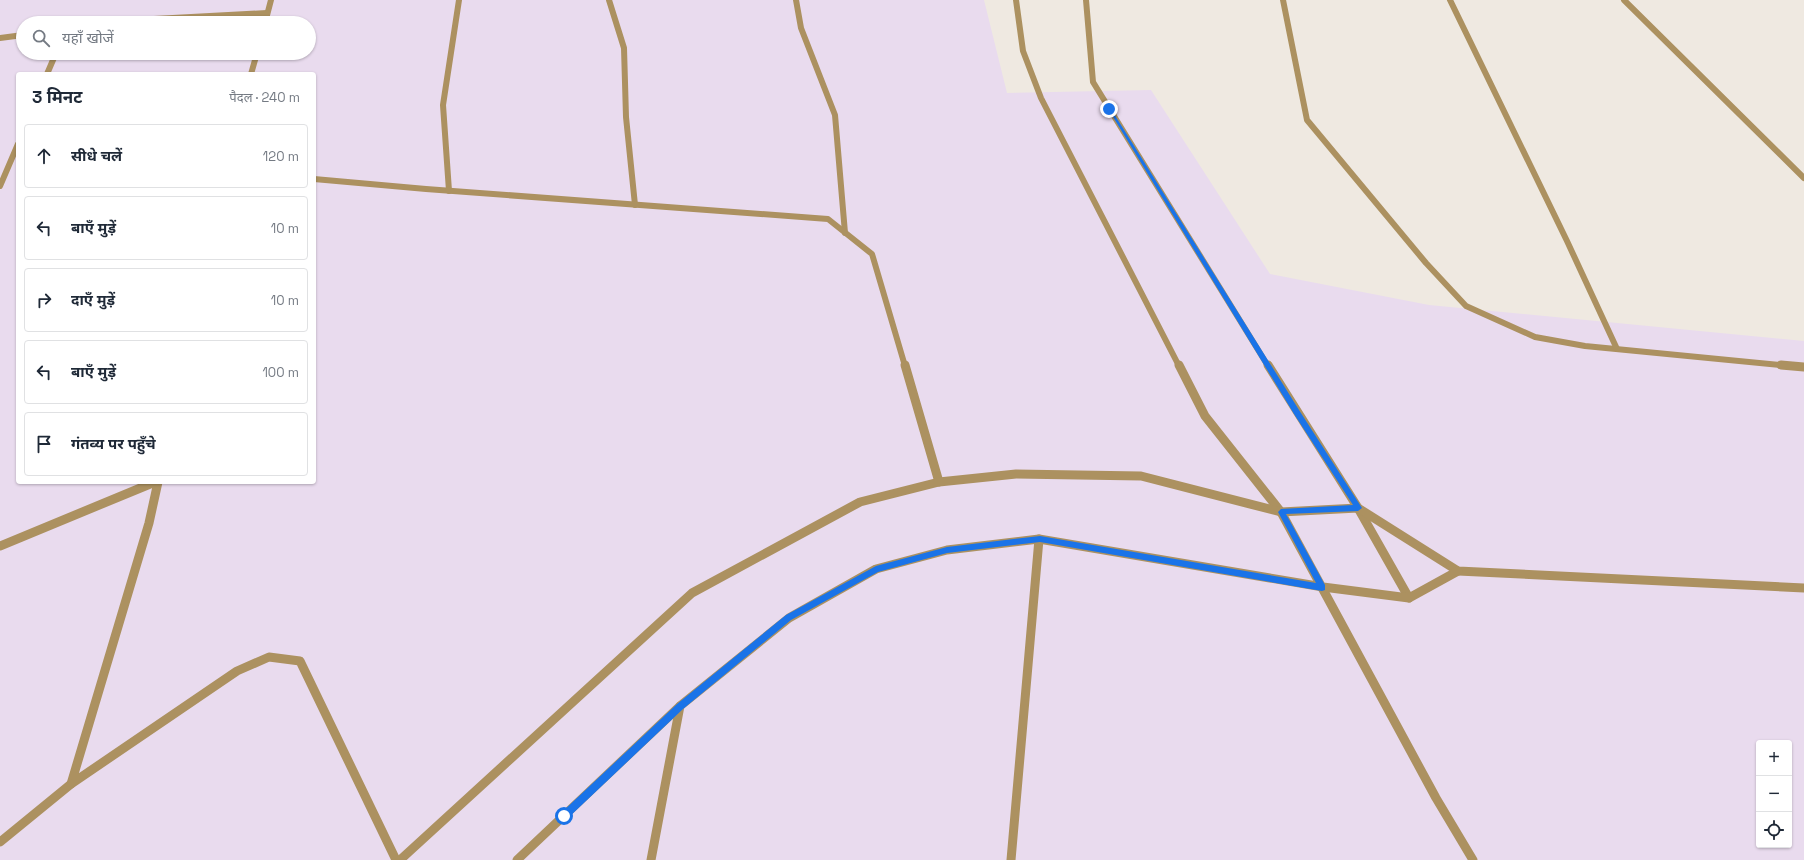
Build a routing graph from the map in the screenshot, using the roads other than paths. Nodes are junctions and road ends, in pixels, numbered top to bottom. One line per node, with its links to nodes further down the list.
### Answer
1 (271, 0): 10 (street)
2 (459, 0): 23 (street)
3 (609, 0): 24 (street)
4 (796, 0): 25 (street)
5 (1016, 0): 32 (street)
6 (1086, 0): 31 (street)
7 (1283, 0): 26 (street)
8 (1450, 0): 26 (street)
9 (1624, 0): 20 (street)
10 (267, 13): 11 (street); 12 (street)
11 (210, 16)
12 (266, 16)
13 (16, 37): 14 (street)
14 (0, 38)
15 (53, 60): 17 (street)
16 (254, 60): 18 (street)
17 (49, 72)
18 (251, 72)
19 (16, 149): 22 (street)
20 (1804, 178)
21 (316, 180): 23 (street)
22 (0, 186)
23 (448, 191): 24 (street)
24 (635, 205): 25 (street)
25 (845, 232): 28 (street)
26 (1617, 349): 27 (street)
27 (1804, 367)
28 (938, 482): 32 (street); 43 (street)
29 (151, 484): 34 (street)
30 (156, 484): 40 (street)
31 (1358, 508): 32 (street); 35 (street); 38 (street)
32 (1281, 512): 36 (street)
33 (1040, 539): 36 (street); 39 (street); 46 (street)
34 (0, 546)
35 (1458, 571): 37 (street); 38 (street)
36 (1322, 587): 38 (street); 47 (street)
37 (1804, 588)
38 (1409, 598)
39 (680, 706): 44 (street); 45 (street)
40 (71, 784): 41 (street); 42 (street)
41 (0, 842)
42 (396, 860)
43 (400, 860)
44 (517, 860)
45 (651, 860)
46 (1011, 860)
47 (1473, 860)

